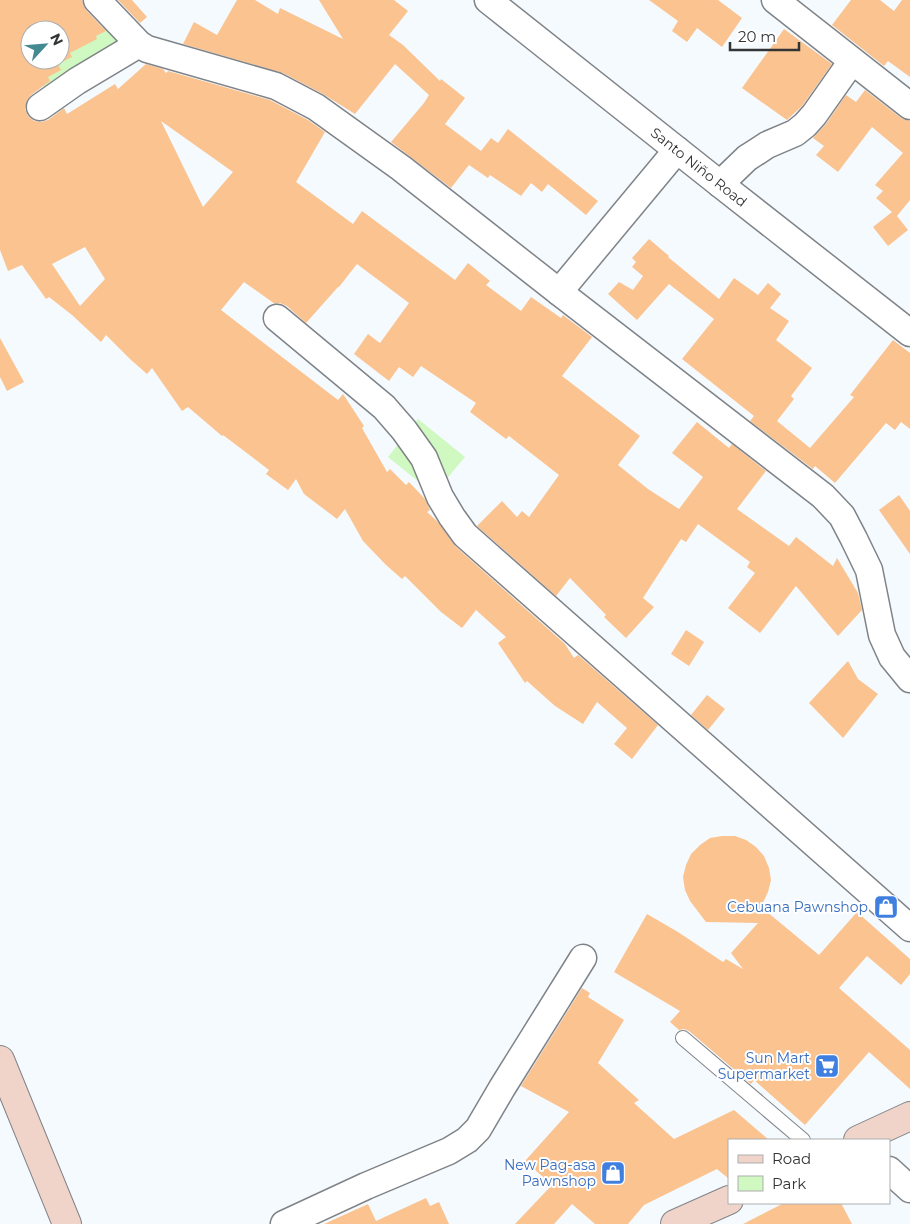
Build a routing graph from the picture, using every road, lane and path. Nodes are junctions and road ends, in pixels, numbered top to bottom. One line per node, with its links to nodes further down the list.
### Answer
1 (97, 0): 4 (street)
2 (488, 0): 8 (street, Santo Niño Road)
3 (775, 0): 5 (street)
4 (138, 44): 7 (street); 10 (street)
5 (852, 61): 6 (street); 9 (street)
6 (910, 106)
7 (40, 107)
8 (677, 150): 9 (street, Santo Niño Road); 10 (street)
9 (720, 184): 12 (street, Santo Niño Road)
10 (558, 292): 13 (street)
11 (277, 318): 14 (street)
12 (910, 333)
13 (910, 679)
14 (910, 928)
15 (584, 958): 25 (street)
16 (683, 1038): 19 (lane)
17 (0, 1060): 24 (street)
18 (910, 1116): 20 (street)
19 (802, 1139)
20 (860, 1139)
21 (890, 1171): 22 (street)
22 (910, 1189)
23 (728, 1200): 26 (street)
24 (67, 1224)
25 (284, 1224)
26 (675, 1224)

